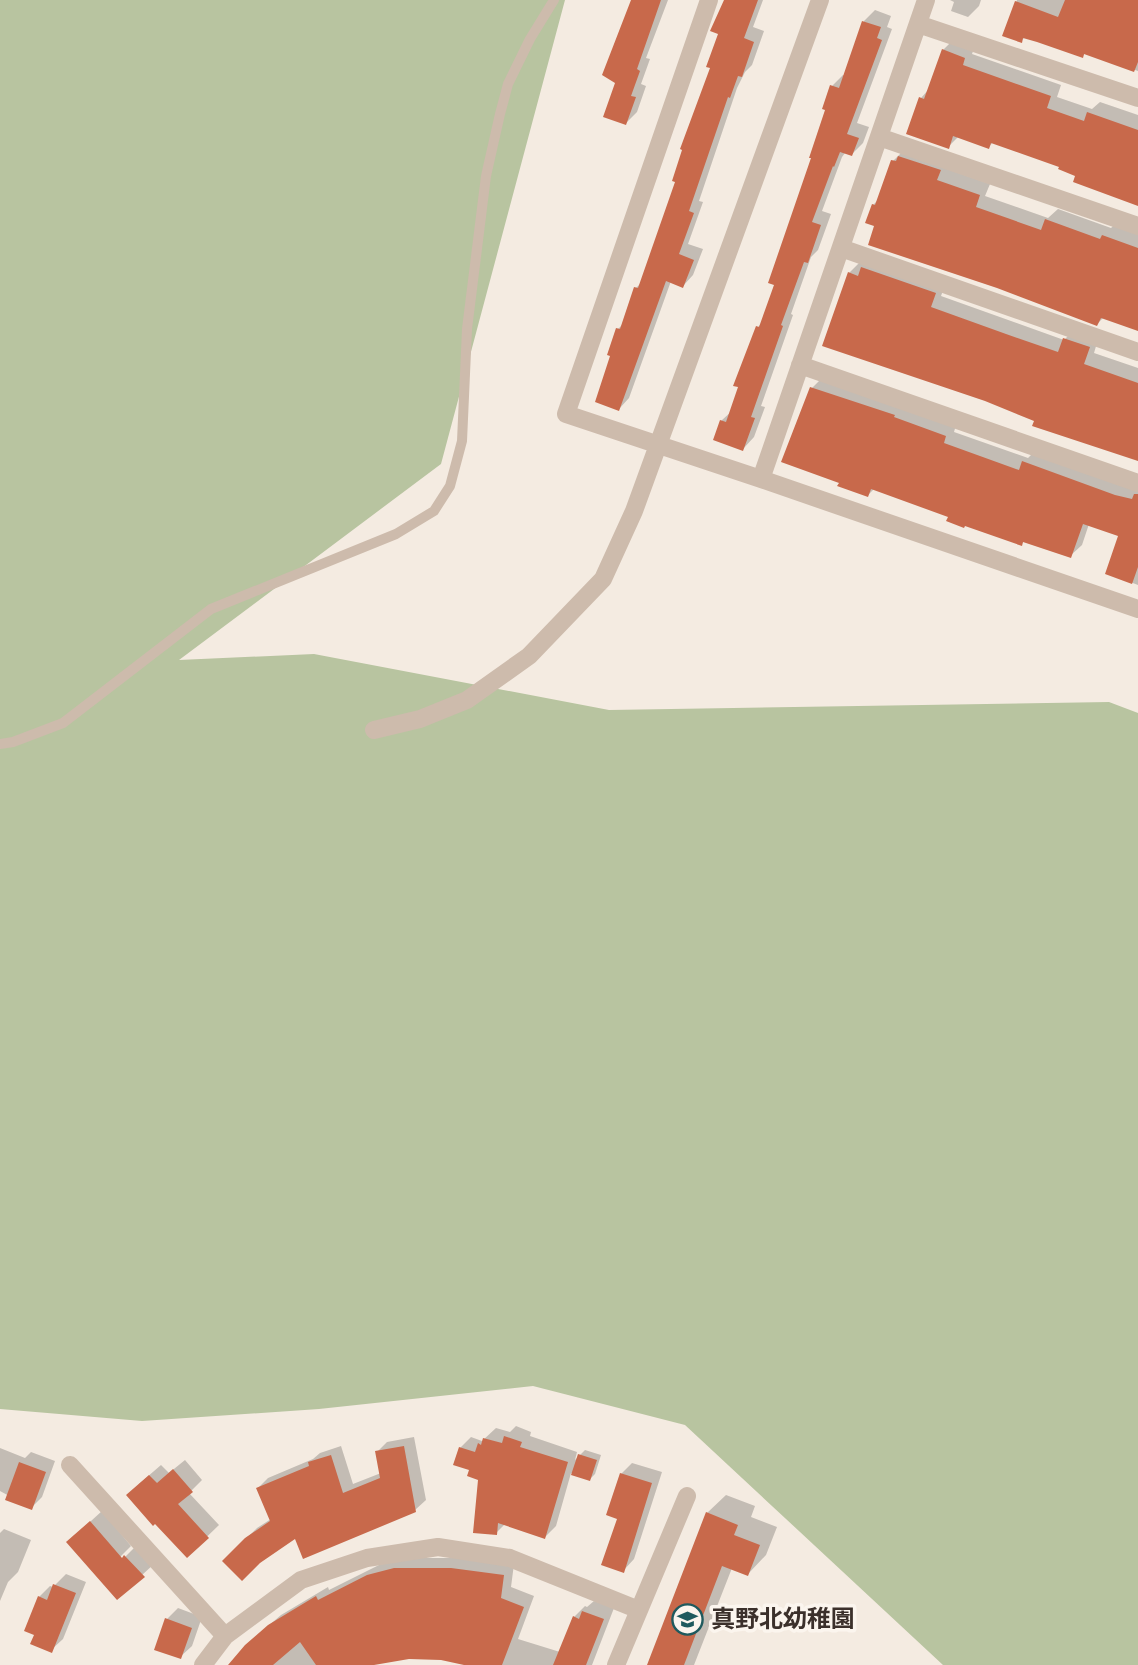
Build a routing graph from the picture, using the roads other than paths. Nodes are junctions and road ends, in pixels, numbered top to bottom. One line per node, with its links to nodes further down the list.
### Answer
1 (554, 0): 17 (lane)
2 (709, 0): 12 (street)
3 (820, 0): 12 (street)
4 (926, 0): 5 (street)
5 (918, 24): 6 (street); 7 (street)
6 (1138, 98)
7 (879, 137): 8 (street); 9 (street)
8 (1138, 226)
9 (841, 248): 10 (street); 11 (street)
10 (1138, 352)
11 (800, 365): 13 (street); 14 (street)
12 (658, 446): 13 (street); 16 (street)
13 (761, 479): 15 (street)
14 (1138, 483)
15 (1138, 608)
16 (374, 730)
17 (0, 744)
18 (70, 1465): 21 (street)
19 (687, 1496): 20 (street)
20 (639, 1610): 21 (street); 23 (street)
21 (225, 1636): 22 (street)
22 (203, 1665)
23 (616, 1665)

